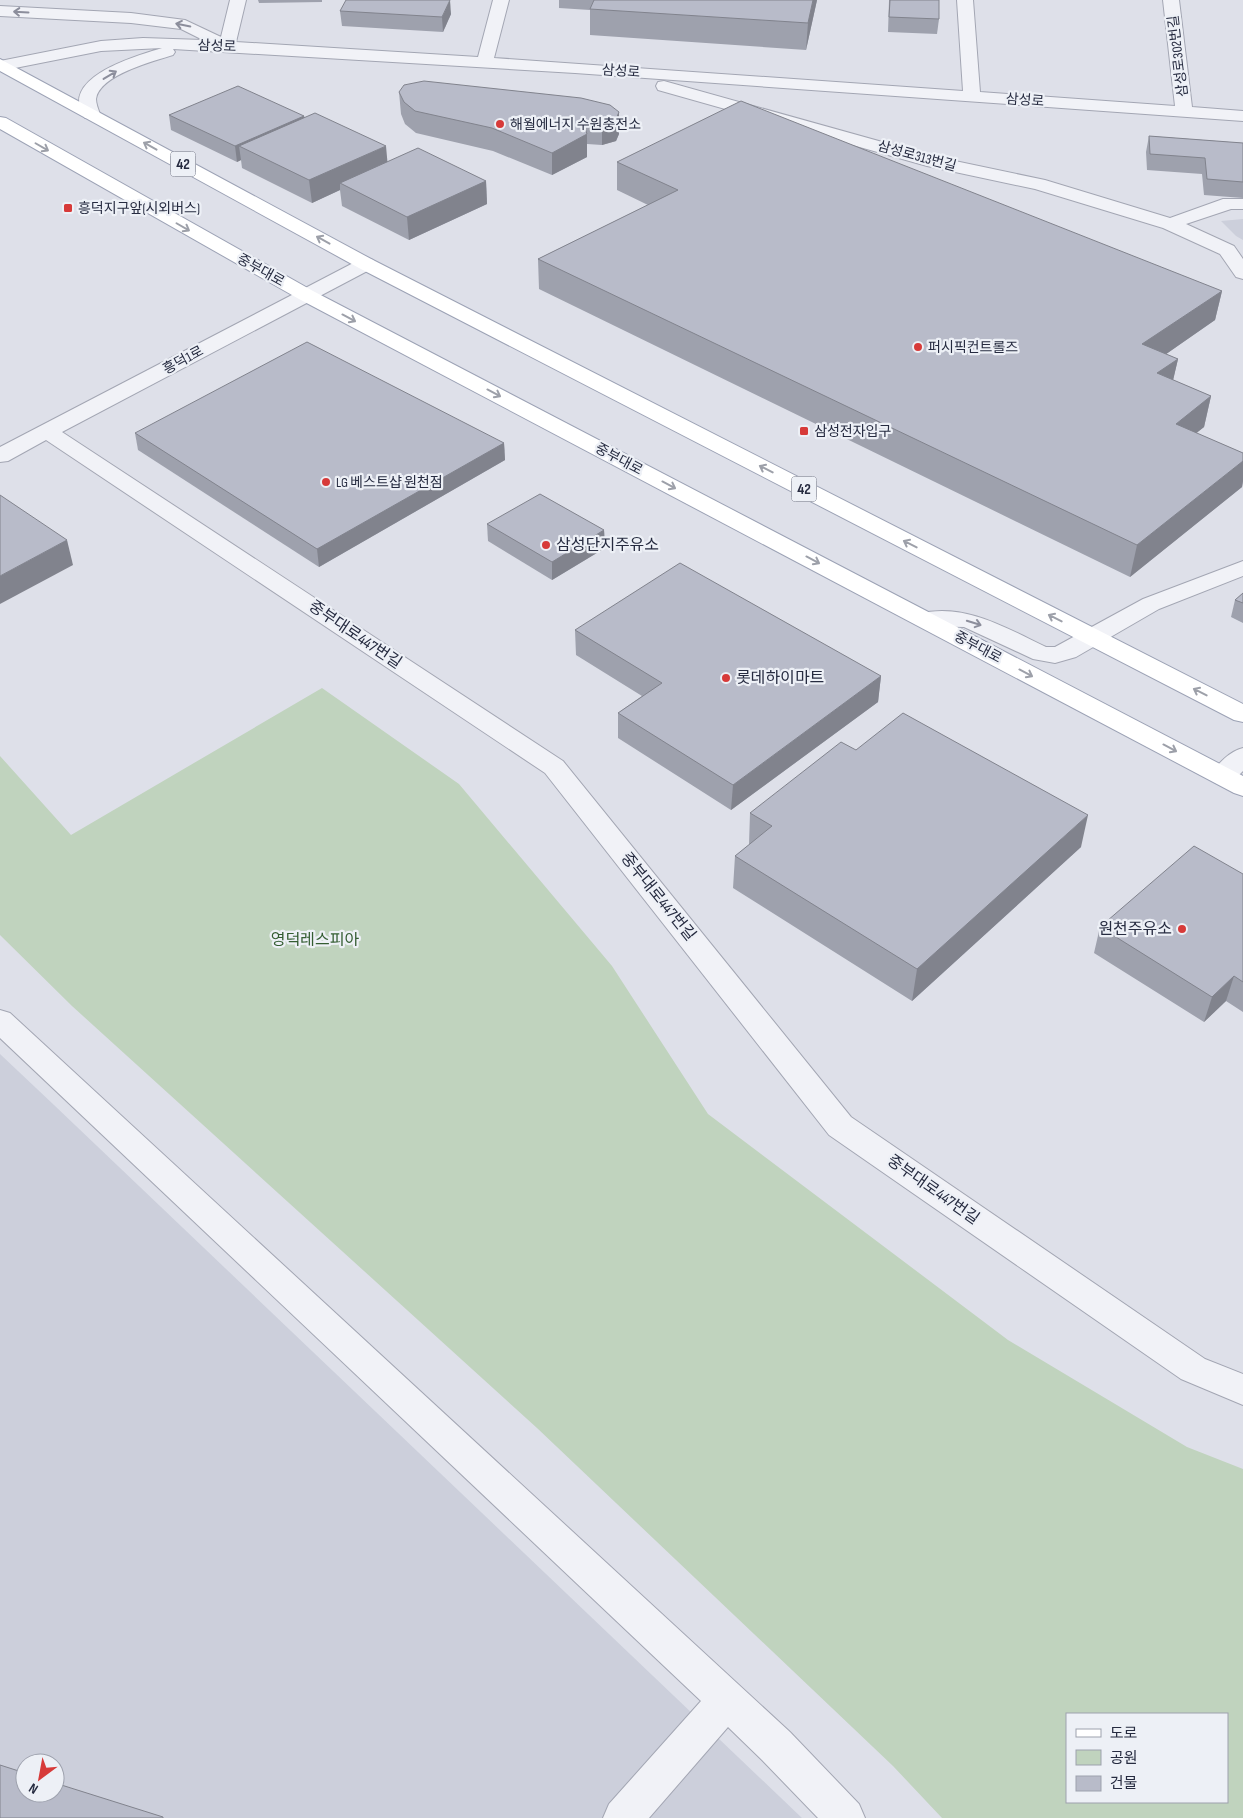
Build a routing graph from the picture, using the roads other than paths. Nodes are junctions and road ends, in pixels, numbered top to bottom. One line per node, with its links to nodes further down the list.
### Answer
1 (238, 0): 7 (street)
2 (501, 0): 8 (street)
3 (965, 0): 11 (street)
4 (1171, 0): 12 (street, 삼성로302번길)
5 (0, 11): 7 (street, one-way to 5)
6 (191, 45): 7 (street, 삼성로); 9 (street, 삼성로); 13 (street, one-way to 6)
7 (227, 46): 8 (street, 삼성로)
8 (485, 62): 10 (street, 삼성로)
9 (0, 65): 13 (main road, 42)
10 (575, 68): 11 (street, 삼성로); 17 (street, 삼성로313번길)
11 (972, 96): 12 (street, 삼성로)
12 (1184, 112): 14 (street, 삼성로)
13 (91, 114): 18 (main road, 42, one-way to 13)
14 (1243, 116)
15 (0, 122): 20 (main road, 중부대로, one-way to 20)
16 (1243, 204): 17 (street)
17 (1170, 224): 19 (street, 삼성로313번길)
18 (366, 264): 20 (street, 흥덕1로); 25 (main road, 42, one-way to 18)
19 (1243, 273)
20 (306, 295): 21 (street, 흥덕1로); 24 (main road, 중부대로, one-way to 24)
21 (47, 431): 22 (street, 흥덕1로); 30 (street, 중부대로447번길)
22 (0, 456)
23 (1243, 568): 25 (street)
24 (926, 619): 25 (street, one-way to 25); 28 (main road, 중부대로, one-way to 28)
25 (1093, 638): 26 (main road, 42, one-way to 25)
26 (1243, 714)
27 (1243, 756): 28 (street)
28 (1233, 782)
29 (0, 1021): 31 (street)
30 (1243, 1390)
31 (726, 1700): 32 (street); 33 (street)
32 (623, 1818)
33 (846, 1818)

